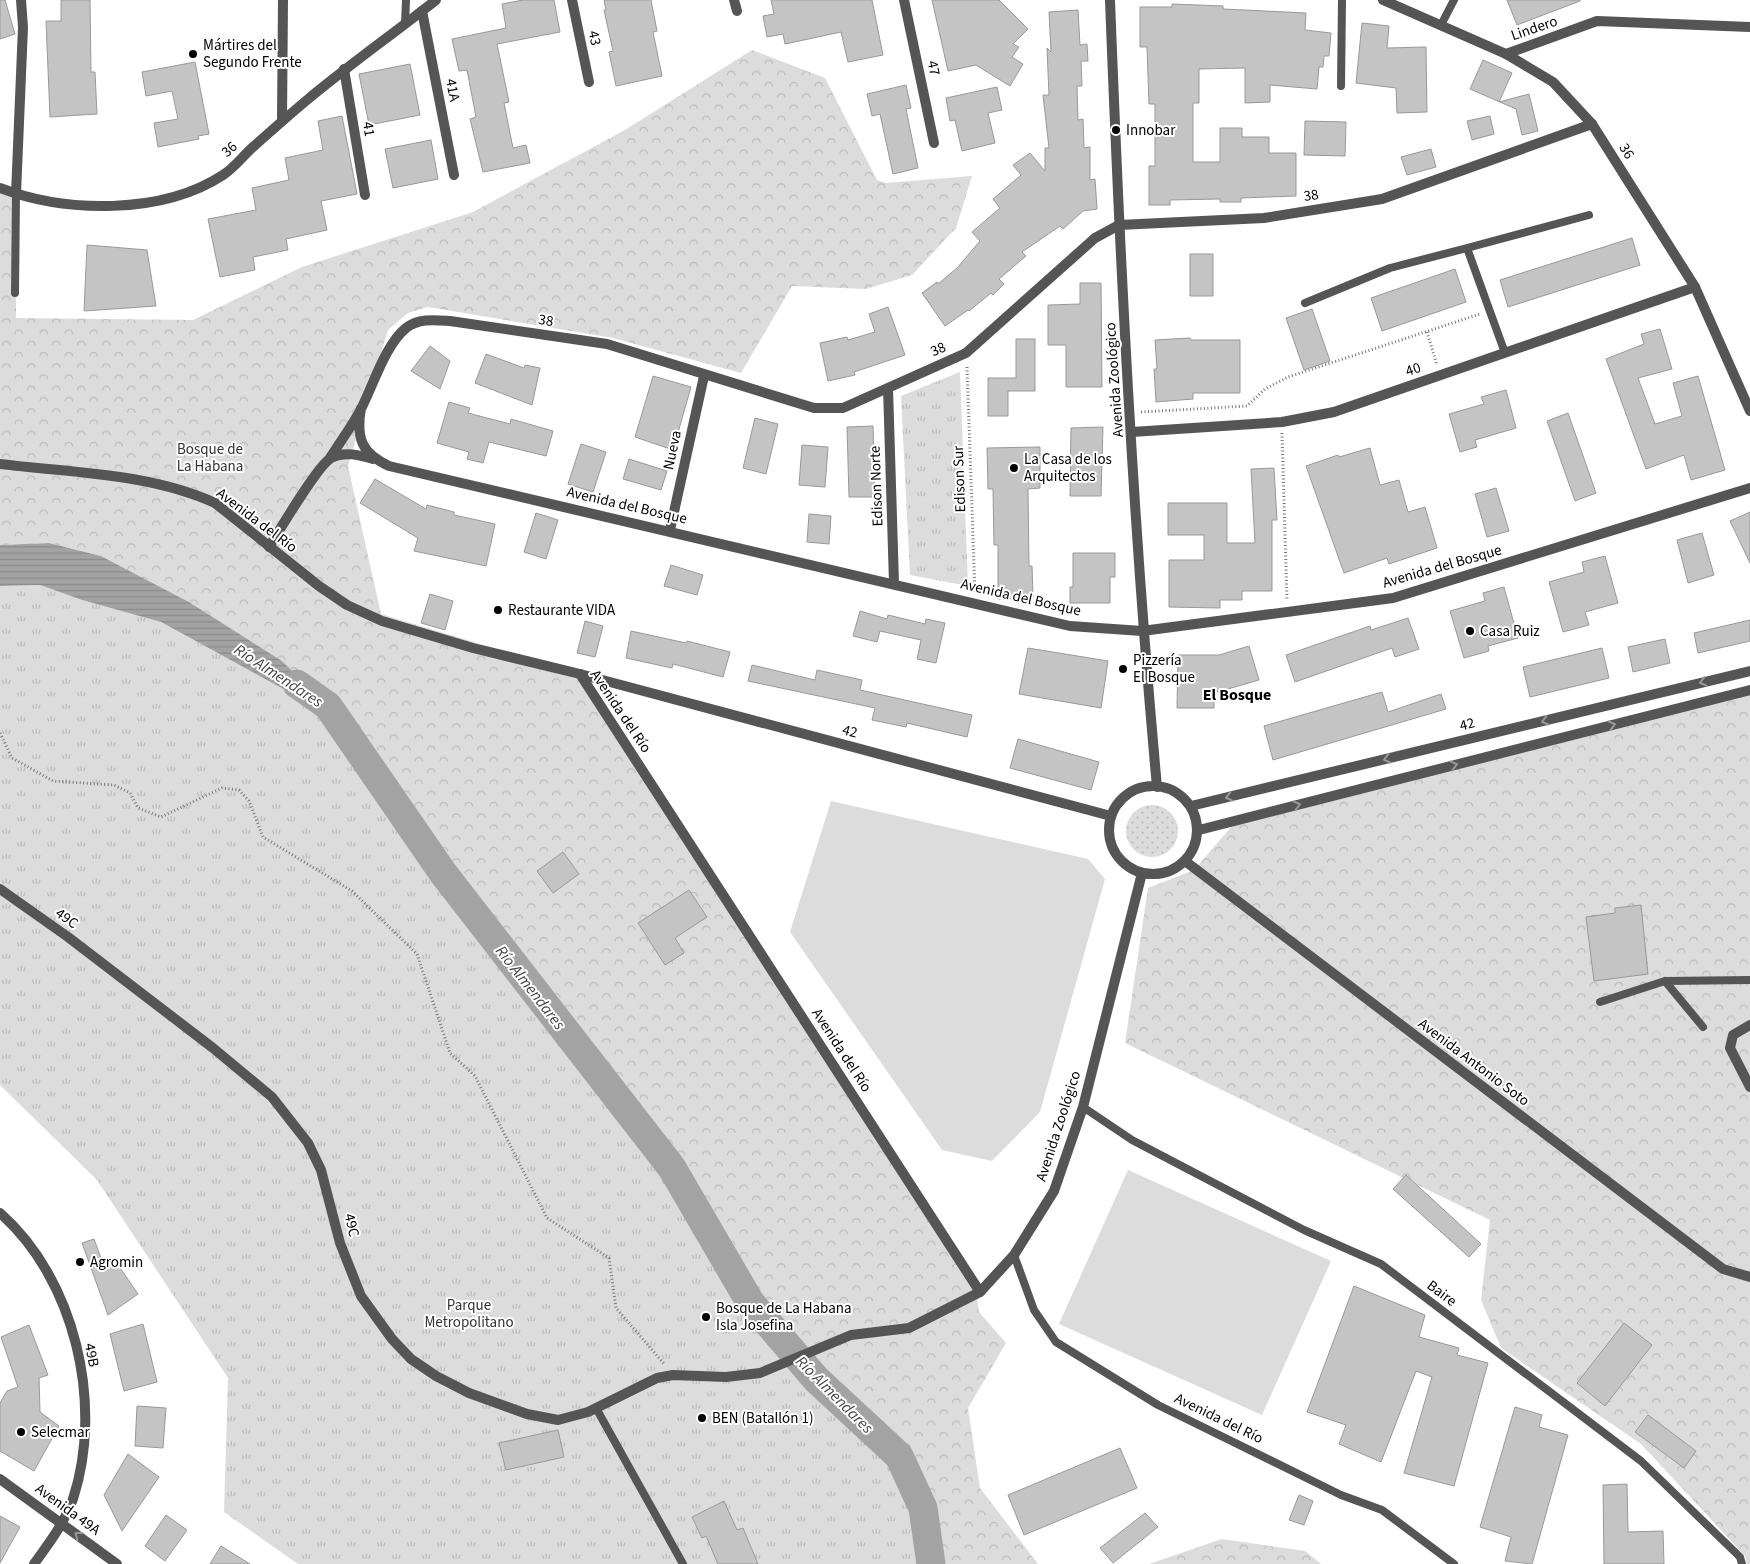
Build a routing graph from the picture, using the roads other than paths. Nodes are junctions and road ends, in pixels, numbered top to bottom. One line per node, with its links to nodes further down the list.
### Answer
1 (21, 0): 26 (street)
2 (283, 0): 21 (street)
3 (406, 0): 14 (lane)
4 (436, 0): 12 (street, 36)
5 (572, 0): 19 (street, 43)
6 (734, 0): 13 (street)
7 (904, 0): 23 (street, 47)
8 (1110, 0): 29 (street, Avenida Zoológico)
9 (1342, 0): 20 (lane)
10 (1383, 0): 15 (street, 36)
11 (1454, 0): 15 (lane)
12 (422, 11): 14 (street, 36); 24 (street, 41A)
13 (737, 11)
14 (405, 24): 18 (street, 36)
15 (1441, 25): 17 (street, 36)
16 (1750, 27): 17 (street, Lindero)
17 (1506, 54): 22 (street, 36)
18 (344, 69): 21 (street, 36); 27 (street, 41)
19 (589, 82)
20 (1341, 86)
21 (282, 120): 26 (street, 36)
22 (1592, 124): 29 (street, 38); 31 (street, 36)
23 (934, 143)
24 (454, 175)
25 (0, 188): 26 (street, 36)
26 (16, 194): 32 (lane)
27 (365, 195)
28 (1589, 215): 30 (lane)
29 (1119, 225): 36 (street, 38); 39 (street, Avenida Zoológico)
30 (1467, 248): 33 (lane); 34 (lane)
31 (1695, 287): 34 (street, 40); 38 (street, 36)
32 (15, 293)
33 (1305, 302)
34 (1505, 353): 39 (street, 40)
35 (704, 376): 36 (street, 38); 37 (street, 38); 44 (street, Nueva)
36 (888, 388): 46 (street, Edison Norte)
37 (362, 408): 40 (street, 38); 41 (street)
38 (1750, 411)
39 (1132, 432): 47 (street, Avenida Zoológico)
40 (330, 458): 41 (street, Avenida del Bosque); 45 (street)
41 (374, 459): 44 (street, Avenida del Bosque)
42 (0, 464): 45 (street, Avenida del Río)
43 (1750, 488): 47 (street, Avenida del Bosque)
44 (670, 530): 46 (street, Avenida del Bosque)
45 (269, 547): 49 (street, Avenida del Río)
46 (894, 583): 47 (street, Avenida del Bosque)
47 (1142, 631): 51 (street, Avenida Zoológico)
48 (1750, 671): 52 (street, 42, one-way to 52)
49 (580, 674): 53 (street, 42); 68 (street, Avenida del Río)
50 (1750, 690): 54 (street, one-way to 50)
51 (1157, 787): 52 (street); 53 (street)
52 (1191, 806): 54 (street)
53 (1111, 816): 56 (street)
54 (1199, 830): 55 (street)
55 (1185, 861): 56 (street); 67 (street, Avenida Antonio Soto)
56 (1142, 873): 64 (street, Avenida Zoológico)
57 (0, 889): 70 (street, 49C)
58 (1750, 980): 59 (lane)
59 (1664, 981): 60 (lane); 62 (lane)
60 (1600, 1002)
61 (1750, 1026): 63 (street)
62 (1703, 1027)
63 (1750, 1087)
64 (1083, 1107): 66 (street, Avenida Zoológico); 77 (lane, Baire)
65 (0, 1212): 72 (street, 49B)
66 (1014, 1255): 68 (street, Avenida Zoológico); 76 (lane, Avenida del Río)
67 (1750, 1277)
68 (980, 1292): 69 (street, Avenida Zoológico)
69 (726, 1377): 70 (street, 49C)
70 (596, 1408): 75 (lane)
71 (0, 1479): 72 (street, Avenida 49A)
72 (63, 1523): 73 (street, 49B); 74 (street, Avenida 49A, one-way to 72)
73 (34, 1564)
74 (117, 1564)
75 (684, 1564)
76 (1454, 1564)
77 (1742, 1564)

